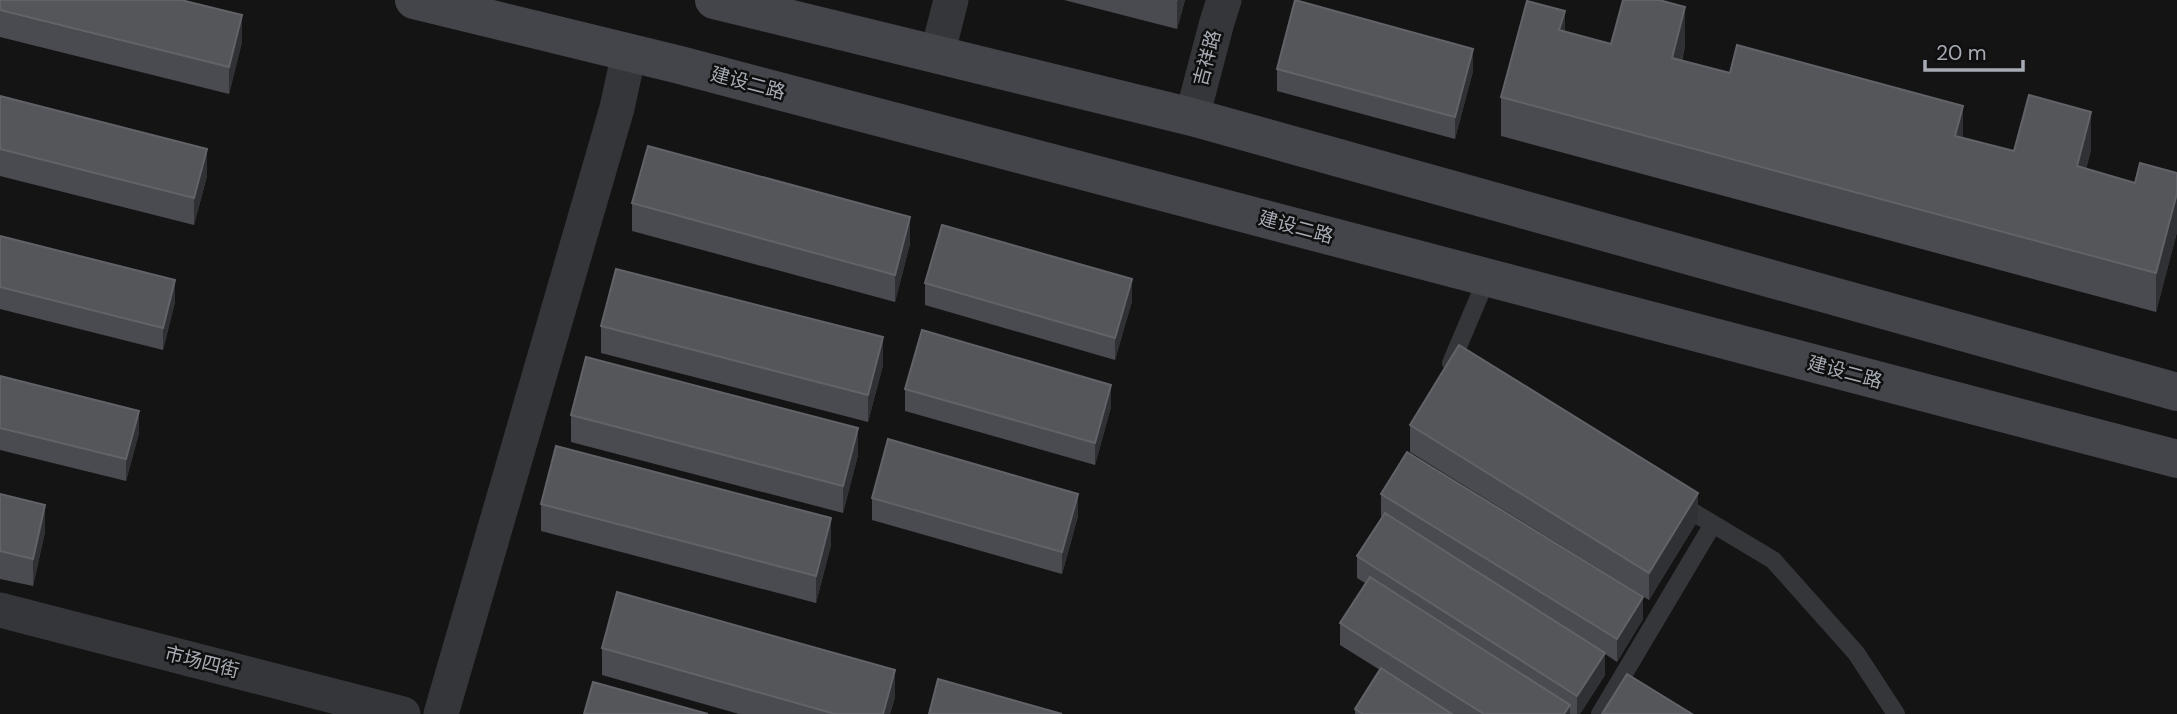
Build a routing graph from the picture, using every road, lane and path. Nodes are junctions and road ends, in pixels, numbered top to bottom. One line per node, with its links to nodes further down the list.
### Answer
1 (414, 0): 5 (main road, 建设二路)
2 (714, 0): 6 (main road)
3 (951, 0): 6 (street)
4 (1224, 0): 7 (street, 吉祥路)
5 (629, 53): 8 (main road, 建设二路); 16 (street)
6 (936, 55): 7 (main road)
7 (1192, 117): 10 (main road)
8 (1488, 278): 9 (lane); 11 (main road, 建设二路)
9 (1474, 377)
10 (2177, 392)
11 (2177, 459)
12 (1668, 496): 13 (lane)
13 (1713, 524): 17 (lane); 18 (lane)
14 (0, 610): 15 (street, 市场四街)
15 (403, 714)
16 (441, 714)
17 (1600, 714)
18 (1896, 714)

